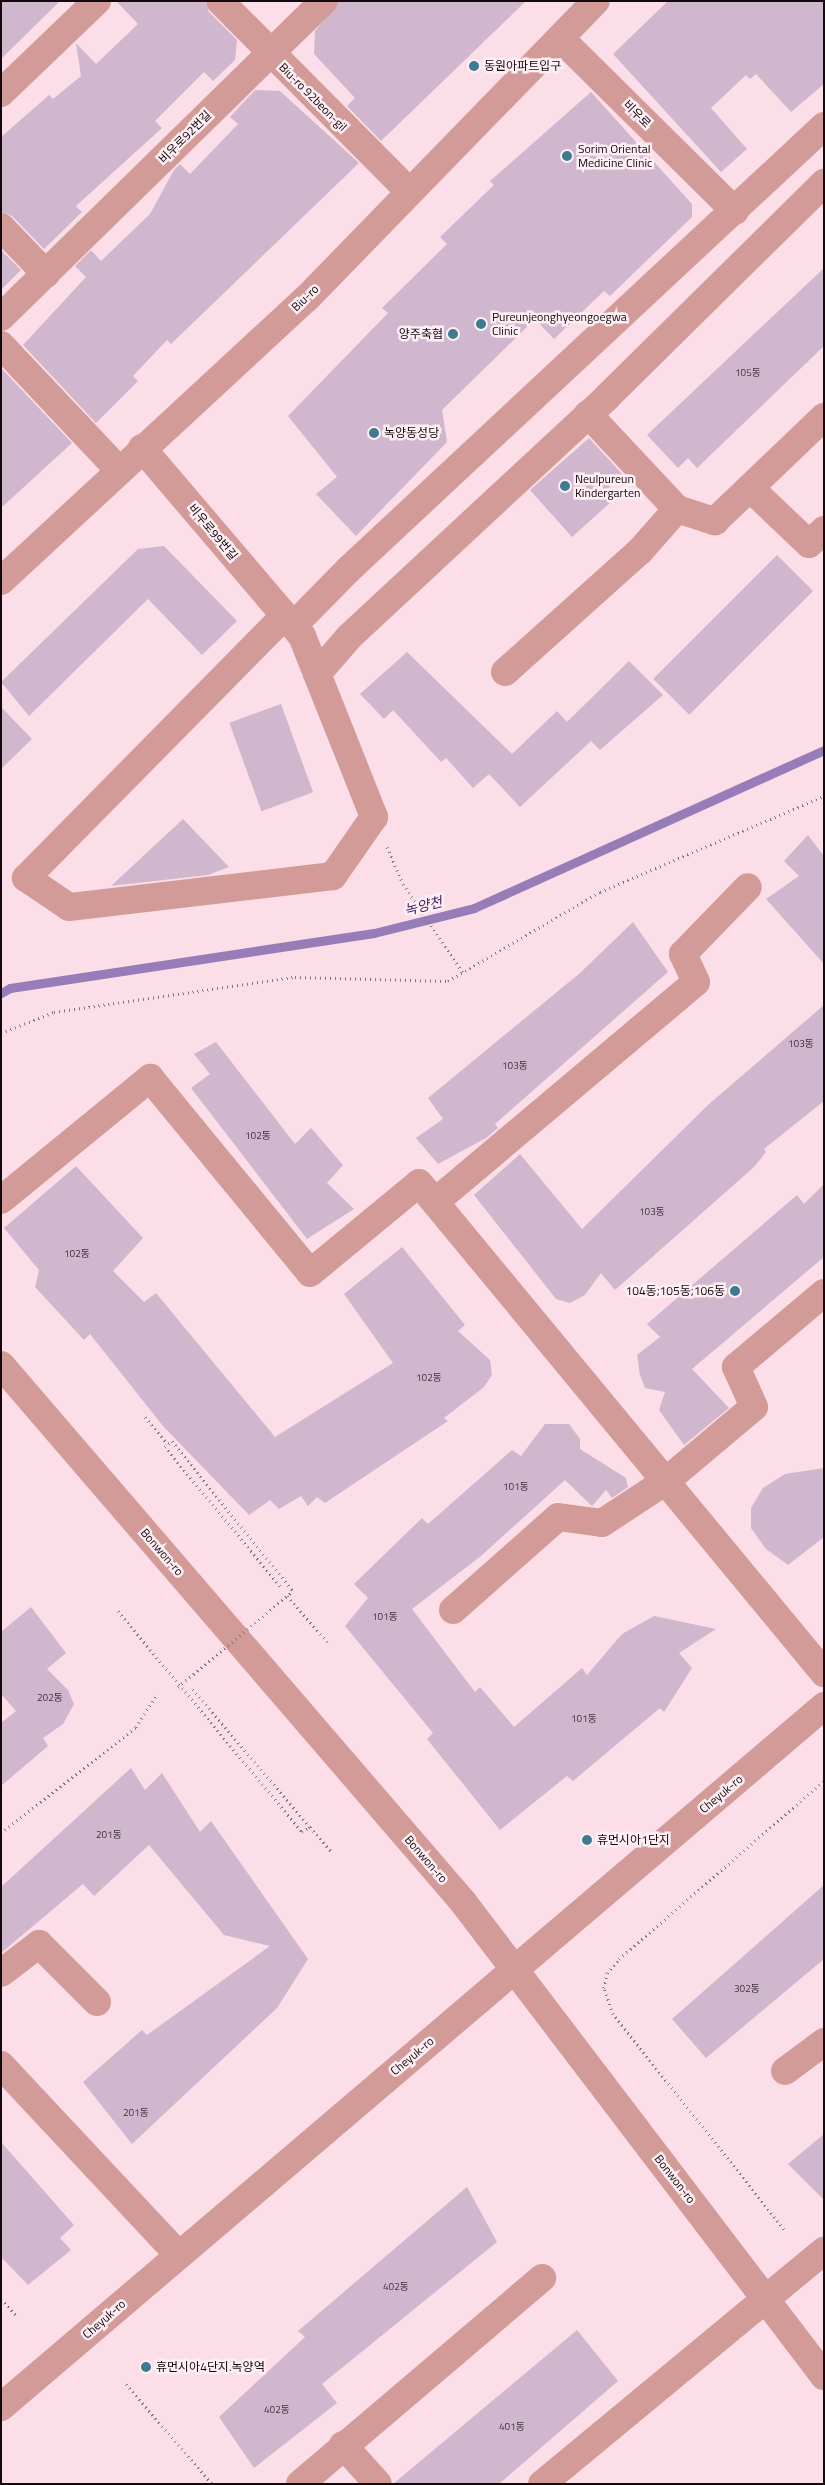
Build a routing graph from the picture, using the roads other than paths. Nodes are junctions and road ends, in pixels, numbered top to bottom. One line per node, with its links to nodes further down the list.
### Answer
1 (97, 1): 7 (street)
2 (220, 1): 6 (street, Biu-ro 92beon-gil)
3 (324, 1): 6 (street, 비우로92번길)
4 (596, 1): 5 (street, Biu-ro)
5 (560, 38): 10 (street, Biu-ro); 11 (street, 비우로)
6 (269, 54): 10 (street, Biu-ro 92beon-gil); 13 (street, 비우로92번길)
7 (1, 93)
8 (824, 126): 11 (street)
9 (823, 184): 16 (street)
10 (409, 191): 18 (street, Biu-ro)
11 (735, 211): 24 (street)
12 (1, 226): 13 (street)
13 (46, 274): 14 (street, 비우로92번길)
14 (1, 317)
15 (1, 346): 19 (street)
16 (588, 414): 21 (street); 26 (street)
17 (824, 417): 20 (street)
18 (142, 448): 19 (street, Biu-ro); 24 (street, 비우로99번길)
19 (118, 469): 23 (street, Biu-ro)
20 (750, 488): 21 (street); 22 (street)
21 (677, 509): 25 (street)
22 (824, 530)
23 (1, 581)
24 (289, 621): 26 (street, 비우로99번길); 26 (street, 비우로99번길)
25 (505, 672)
26 (317, 674)
27 (748, 887): 29 (street)
28 (1, 1200): 29 (street)
29 (435, 1202): 32 (street)
30 (824, 1292): 32 (street)
31 (1, 1365): 36 (street, Bonwon-ro)
32 (666, 1481): 33 (street); 34 (street)
33 (453, 1610)
34 (824, 1673)
35 (824, 1706): 36 (street, Cheyuk-ro)
36 (518, 1970): 43 (street, Cheyuk-ro); 45 (street, Bonwon-ro)
37 (1, 1973): 38 (street)
38 (97, 2002)
39 (824, 2042): 41 (street)
40 (1, 2065): 43 (street)
41 (785, 2071)
42 (824, 2251): 45 (street)
43 (179, 2255): 47 (street, Cheyuk-ro)
44 (542, 2278): 48 (street)
45 (768, 2298): 46 (street, Bonwon-ro); 51 (street)
46 (824, 2376)
47 (1, 2407)
48 (343, 2445): 49 (street); 50 (street)
49 (300, 2484)
50 (378, 2484)
51 (542, 2484)

